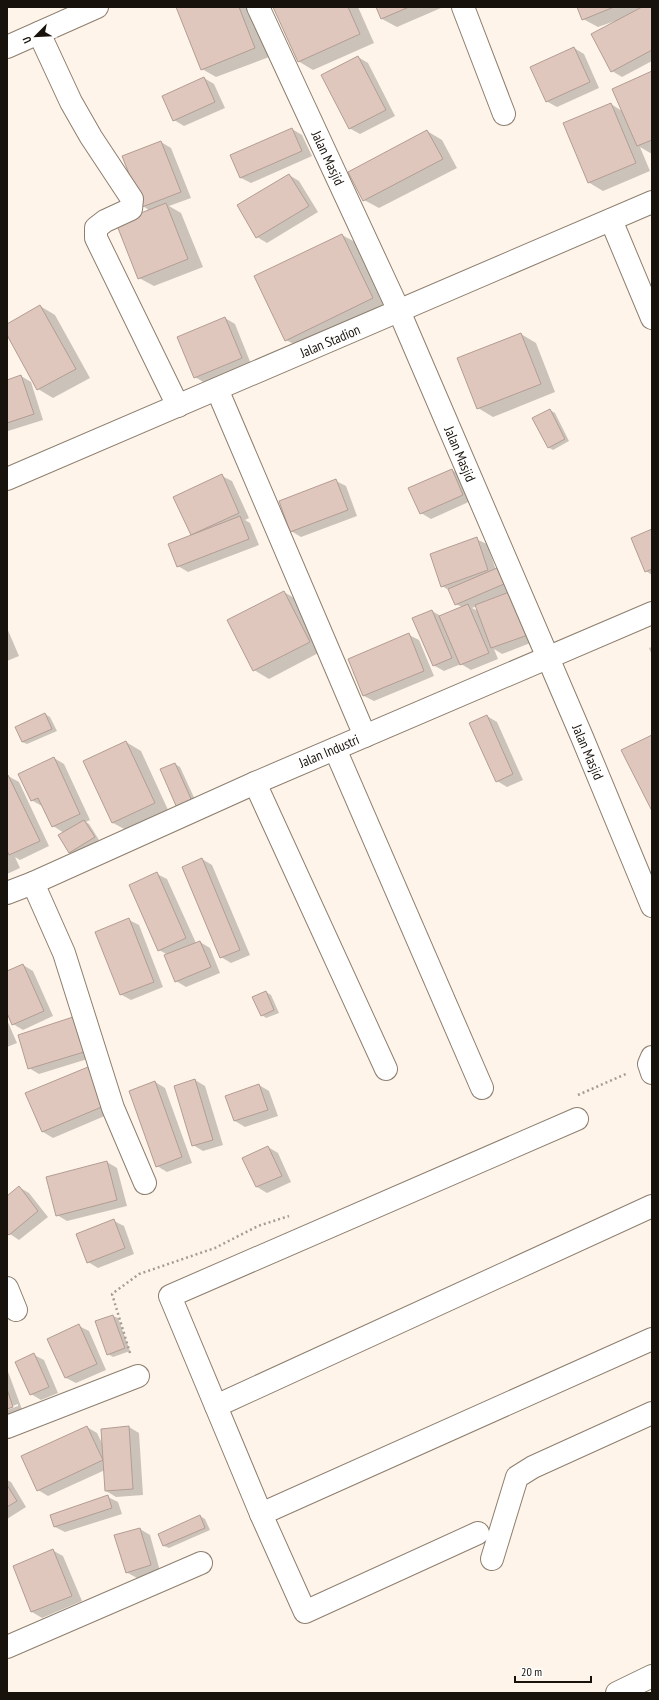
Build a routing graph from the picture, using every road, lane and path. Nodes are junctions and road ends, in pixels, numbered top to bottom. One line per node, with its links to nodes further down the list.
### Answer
1 (97, 7): 4 (street)
2 (258, 7): 9 (street, Jalan Masjid)
3 (462, 7): 6 (street)
4 (38, 33): 5 (street); 12 (street)
5 (7, 47)
6 (504, 114)
7 (652, 202): 8 (street, Jalan Stadion)
8 (611, 220): 9 (street, Jalan Stadion); 10 (street)
9 (399, 311): 11 (street, Jalan Stadion); 15 (street, Jalan Masjid)
10 (652, 318)
11 (217, 389): 12 (street, Jalan Stadion); 16 (street)
12 (178, 406): 13 (street, Jalan Stadion)
13 (7, 479)
14 (652, 613): 15 (street, Jalan Industri)
15 (547, 658): 16 (street, Jalan Industri); 21 (street, Jalan Masjid)
16 (365, 736): 17 (street, Jalan Industri)
17 (334, 749): 18 (street, Jalan Industri); 25 (street)
18 (255, 783): 19 (street, Jalan Industri); 23 (street)
19 (33, 883): 20 (street, Jalan Industri); 27 (street)
20 (7, 893)
21 (652, 906)
22 (652, 1057): 24 (street)
23 (386, 1069)
24 (652, 1073)
25 (482, 1088)
26 (577, 1119): 33 (street)
27 (145, 1183)
28 (652, 1206): 33 (street)
29 (7, 1288): 30 (street)
30 (16, 1310)
31 (652, 1339): 36 (street)
32 (138, 1376): 35 (street)
33 (216, 1406): 36 (street)
34 (652, 1413): 38 (street)
35 (7, 1427)
36 (261, 1514): 37 (street)
37 (478, 1533)
38 (492, 1559)
39 (201, 1563): 40 (street)
40 (7, 1647)
41 (652, 1676): 42 (street)
42 (617, 1693)

